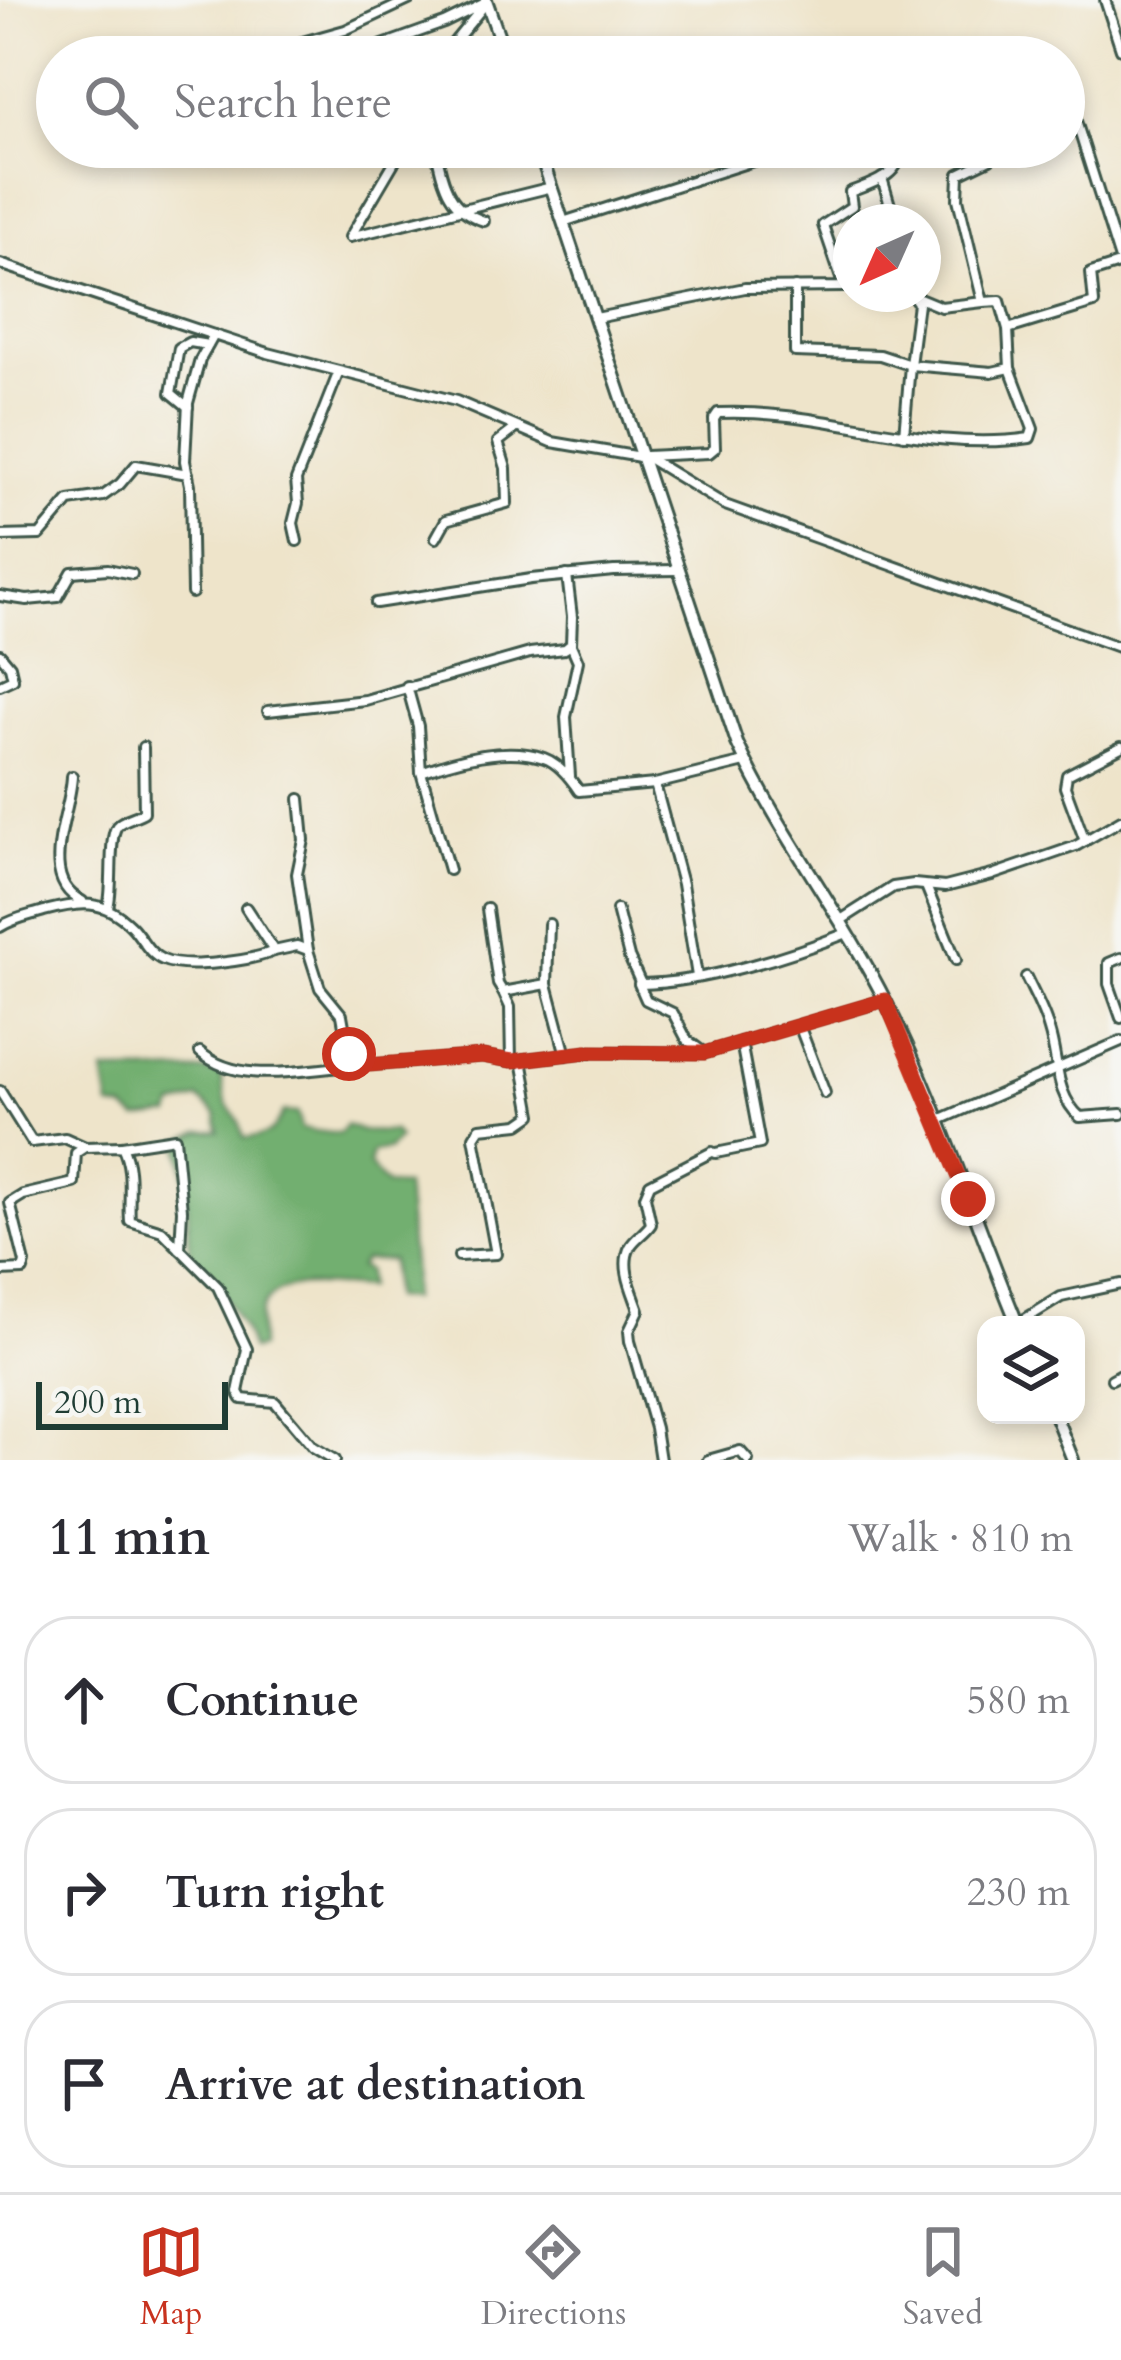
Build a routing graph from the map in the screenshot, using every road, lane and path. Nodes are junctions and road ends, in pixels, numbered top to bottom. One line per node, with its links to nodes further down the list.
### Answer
1 (409, 0): 5 (street)
2 (1105, 0): 4 (street)
3 (486, 1): 6 (street); 7 (street); 8 (main road)
4 (1116, 19): 9 (street)
5 (324, 36)
6 (406, 36)
7 (458, 36)
8 (498, 36)
9 (1121, 49)
10 (1085, 151): 27 (street)
11 (391, 168): 21 (street)
12 (441, 168): 21 (street)
13 (545, 168): 18 (main road)
14 (725, 168): 24 (street)
15 (893, 168): 17 (street)
16 (971, 168): 30 (street)
17 (882, 178): 19 (street); 20 (street)
18 (552, 187): 21 (street); 24 (main road)
19 (852, 204)
20 (890, 204)
21 (458, 209): 23 (street)
22 (833, 218): 25 (street)
23 (484, 220)
24 (563, 222): 33 (main road)
25 (833, 250)
26 (0, 264): 35 (street)
27 (1120, 264): 34 (street)
28 (795, 287): 29 (street); 33 (street); 37 (street)
29 (833, 288)
30 (983, 302): 31 (street); 34 (street)
31 (941, 307)
32 (917, 312): 37 (street)
33 (596, 318): 43 (main road)
34 (1008, 329): 38 (street)
35 (214, 335): 36 (street); 39 (street)
36 (208, 344): 40 (street); 40 (street)
37 (910, 365): 38 (street); 42 (street)
38 (1010, 368): 42 (street)
39 (338, 374): 41 (street); 47 (street)
40 (188, 407): 44 (street)
41 (516, 428): 43 (street); 46 (street)
42 (904, 435): 43 (street)
43 (641, 455): 48 (main road); 55 (street)
44 (188, 474): 45 (street); 51 (street)
45 (0, 536)
46 (436, 538)
47 (297, 541)
48 (677, 570): 50 (street); 62 (main road)
49 (132, 574): 52 (street)
50 (567, 575): 53 (street); 54 (street)
51 (192, 593)
52 (0, 596)
53 (376, 603)
54 (571, 644): 58 (street); 65 (street)
55 (1121, 648)
56 (0, 654): 57 (street)
57 (0, 685)
58 (407, 686): 59 (street); 63 (street)
59 (268, 711)
60 (143, 747): 73 (street)
61 (1121, 747): 69 (street)
62 (746, 762): 66 (street); 77 (main road)
63 (422, 772): 65 (street); 70 (street)
64 (72, 776): 72 (street)
65 (570, 778): 66 (street)
66 (655, 784): 85 (street)
67 (300, 799): 81 (street)
68 (1121, 820): 69 (street)
69 (1085, 841): 71 (street)
70 (449, 870)
71 (926, 886): 77 (street); 84 (street)
72 (83, 901): 73 (street); 79 (street)
73 (108, 907): 82 (street)
74 (246, 908): 82 (street)
75 (487, 909): 89 (street)
76 (617, 910): 87 (street)
77 (842, 920): 80 (main road)
78 (549, 924): 88 (street)
79 (0, 927)
80 (848, 932): 85 (street); 90 (main road)
81 (308, 950): 82 (street); 99 (street)
82 (274, 951)
83 (1121, 958): 91 (street)
84 (956, 959)
85 (697, 976): 87 (street)
86 (1026, 977): 100 (street)
87 (639, 982): 96 (street)
88 (547, 984): 89 (street); 97 (street)
89 (503, 992): 98 (street)
90 (885, 1000): 92 (street); 104 (main road)
91 (1121, 1018)
92 (799, 1025): 94 (street); 102 (street)
93 (1121, 1041): 100 (street)
94 (741, 1042): 96 (street); 115 (street)
95 (200, 1052): 99 (street)
96 (704, 1053): 97 (street)
97 (566, 1055): 98 (street)
98 (517, 1060): 99 (street); 108 (street)
99 (356, 1066)
100 (1055, 1067): 103 (street); 104 (street)
101 (0, 1090): 106 (street)
102 (825, 1093)
103 (1121, 1114)
104 (937, 1121): 111 (main road)
105 (122, 1146): 106 (street); 107 (street); 107 (street)
106 (85, 1147): 109 (street)
107 (180, 1249): 114 (street)
108 (458, 1256)
109 (0, 1270)
110 (1121, 1285): 112 (street)
111 (1015, 1316)
112 (1031, 1316)
113 (1059, 1424): 118 (main road)
114 (335, 1460)
115 (660, 1460)
116 (708, 1460): 117 (street)
117 (748, 1460)
118 (1073, 1460)

